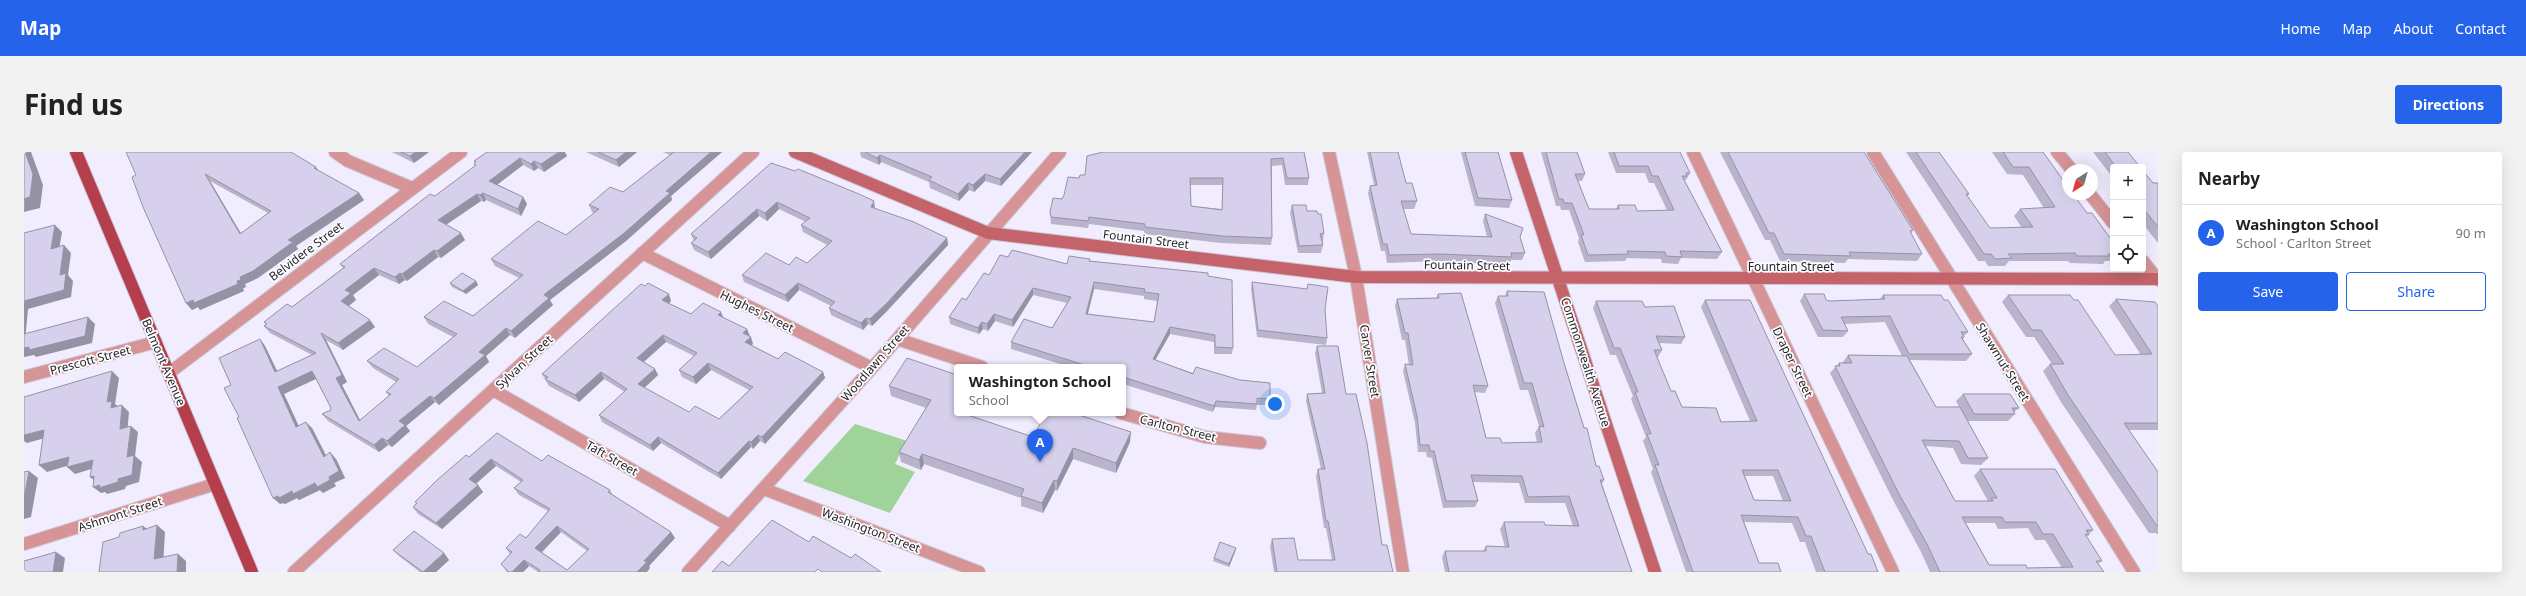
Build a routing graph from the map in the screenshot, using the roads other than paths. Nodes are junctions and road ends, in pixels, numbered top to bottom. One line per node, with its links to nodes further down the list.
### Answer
1 (76, 152): 25 (main road, Belmont Avenue)
2 (335, 152): 13 (street)
3 (461, 152): 13 (street, Belvidere Street)
4 (753, 152): 17 (street, Sylvan Street)
5 (795, 152): 16 (street, Fountain Street)
6 (1060, 152): 16 (street, Woodlawn Street)
7 (1329, 152): 19 (street, Carver Street)
8 (1516, 152): 21 (street, Commonwealth Avenue)
9 (1693, 152): 23 (street, Draper Street)
10 (1872, 152): 20 (street, Shawmut Street)
11 (2057, 152): 12 (street)
12 (2067, 164)
13 (412, 188): 28 (street, Belvidere Street)
14 (2095, 200): 15 (street)
15 (2110, 219)
16 (988, 233): 19 (street, Fountain Street); 24 (street, Woodlawn Street)
17 (642, 253): 27 (street, Hughes Street); 30 (street, Sylvan Street)
18 (2146, 265): 22 (street)
19 (1356, 277): 21 (street, Fountain Street); 41 (street, Carver Street)
20 (1951, 278): 22 (street, Fountain Street); 23 (street, Fountain Street); 44 (street, Shawmut Street)
21 (1559, 279): 23 (street, Fountain Street); 42 (street, Commonwealth Avenue)
22 (2158, 279)
23 (1754, 280): 43 (street, Draper Street)
24 (897, 339): 26 (street); 27 (street, Woodlawn Street)
25 (156, 342): 28 (main road, Belmont Avenue); 29 (street, Prescott Street)
26 (973, 364)
27 (872, 368): 34 (street, Woodlawn Street)
28 (169, 373): 33 (main road, Belmont Avenue)
29 (24, 377)
30 (493, 390): 35 (street, Taft Street); 38 (street, Sylvan Street)
31 (1126, 414): 32 (street, Carlton Street)
32 (1260, 443)
33 (216, 484): 36 (street, Ashmont Street); 37 (main road, Belmont Avenue)
34 (764, 489): 35 (street, Woodlawn Street); 40 (street, Washington Street)
35 (730, 526): 39 (street, Woodlawn Street)
36 (24, 544)
37 (252, 572)
38 (294, 572)
39 (688, 572)
40 (979, 572)
41 (1403, 572)
42 (1656, 572)
43 (1893, 572)
44 (2134, 572)

